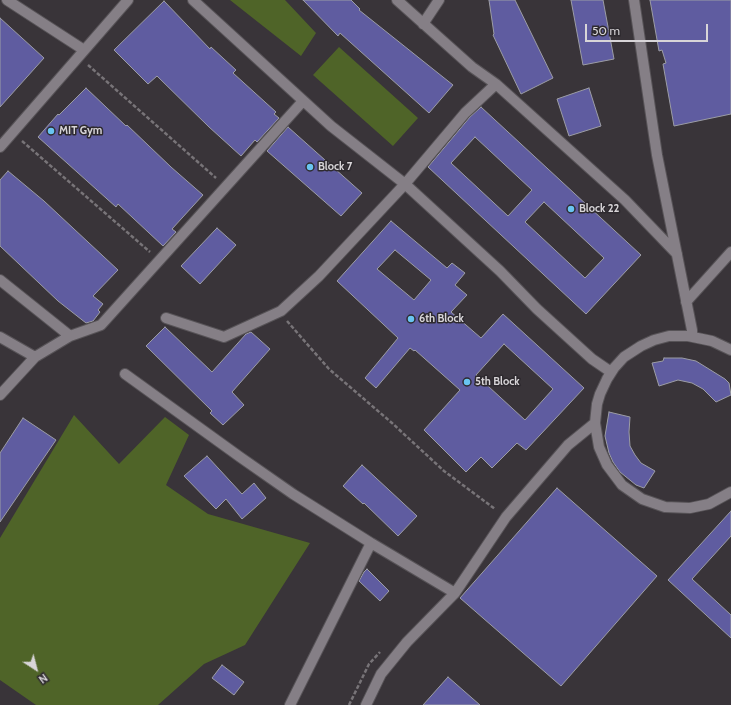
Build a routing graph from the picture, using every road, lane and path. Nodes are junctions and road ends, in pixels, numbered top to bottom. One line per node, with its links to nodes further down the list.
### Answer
1 (7, 0): 8 (street)
2 (128, 0): 8 (street)
3 (193, 0): 10 (street)
4 (397, 0): 7 (street)
5 (439, 0): 7 (street)
6 (634, 0): 16 (street)
7 (423, 24): 9 (street)
8 (81, 54): 11 (street); 14 (path)
9 (496, 84): 13 (street); 16 (street)
10 (303, 101): 13 (street); 14 (street)
11 (13, 132): 12 (street); 17 (path)
12 (0, 147)
13 (405, 184): 20 (street); 27 (street)
14 (225, 187): 17 (street)
15 (731, 252): 19 (street)
16 (677, 254): 19 (street)
17 (159, 260): 22 (street)
18 (0, 280): 22 (street)
19 (686, 302): 23 (street)
20 (281, 311): 21 (street); 32 (path)
21 (166, 318)
22 (70, 336): 26 (street)
23 (692, 336): 25 (street); 27 (street)
24 (0, 337): 26 (street)
25 (731, 350)
26 (35, 357): 29 (street)
27 (611, 372): 30 (street)
28 (125, 374): 33 (street)
29 (0, 395)
30 (595, 423): 31 (street); 32 (street)
31 (731, 492)
32 (506, 518): 34 (street)
33 (371, 543): 34 (street); 35 (street)
34 (456, 593): 36 (street)
35 (290, 705)
36 (366, 705)

